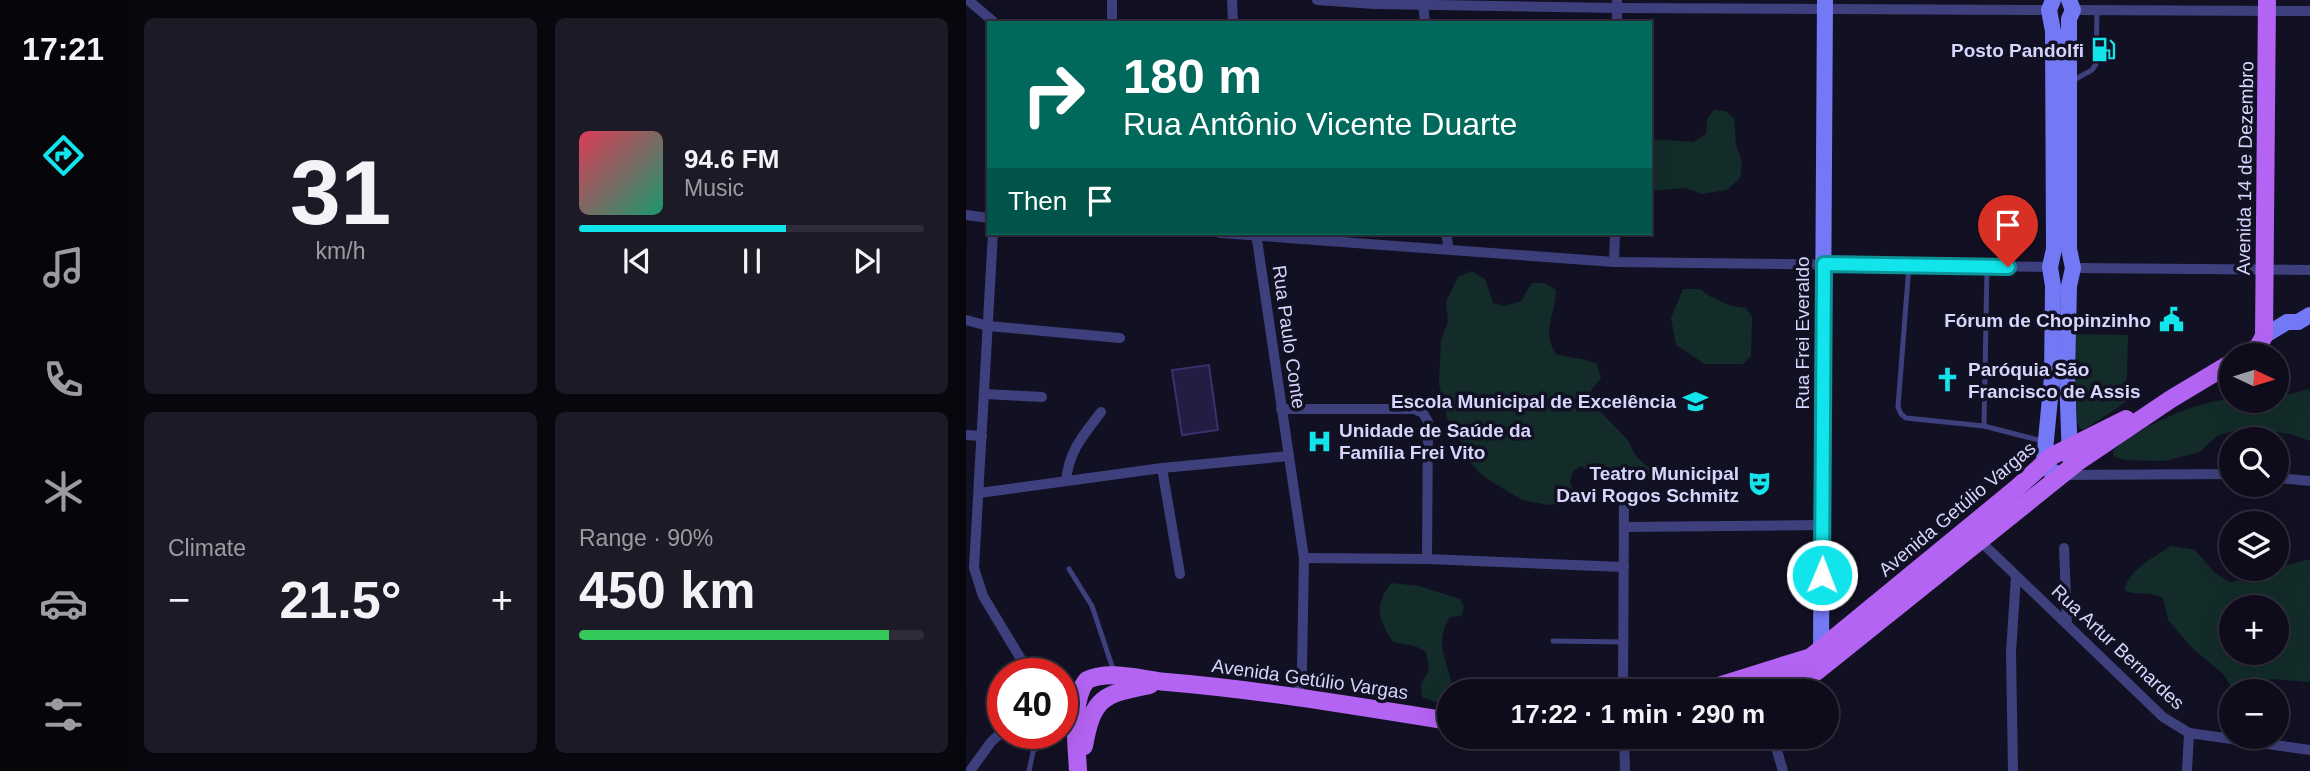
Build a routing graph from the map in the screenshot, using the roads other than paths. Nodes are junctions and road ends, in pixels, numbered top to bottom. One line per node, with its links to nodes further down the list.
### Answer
1 (968, 0): 13 (street)
2 (1112, 0): 14 (street)
3 (1231, 0): 15 (street)
4 (1317, 0): 5 (street)
5 (1374, 2): 6 (street)
6 (1423, 3): 7 (street); 16 (street)
7 (1617, 4): 8 (street)
8 (1825, 5): 9 (street); 27 (main road, Rua Frei Everaldo)
9 (2061, 6): 11 (street); 17 (main road); 30 (main road)
10 (2267, 6): 11 (street); 12 (street); 31 (main road, Avenida 14 de Dezembro)
11 (2097, 10): 17 (lane)
12 (2310, 11)
13 (993, 21)
14 (1112, 21)
15 (1233, 21)
16 (1425, 21)
17 (2069, 82): 30 (main road)
18 (966, 215): 19 (street)
19 (987, 218)
20 (993, 235): 35 (street)
21 (1256, 235): 43 (street, Rua Paulo Conte)
22 (1268, 235): 25 (street)
23 (1446, 235): 25 (street)
24 (1615, 235): 26 (street)
25 (1449, 250): 26 (street)
26 (1614, 262): 27 (street)
27 (1824, 264): 28 (street); 62 (main road, Rua Frei Everaldo)
28 (1909, 265): 29 (street); 47 (lane)
29 (1987, 267): 30 (street); 47 (lane)
30 (2061, 268): 31 (street); 45 (main road); 46 (main road)
31 (2265, 269): 32 (street); 36 (main road, Avenida 14 de Dezembro)
32 (2310, 270)
33 (2310, 315): 36 (main road)
34 (966, 320): 35 (street)
35 (988, 326): 37 (street); 40 (street)
36 (2264, 336): 38 (main road)
37 (1120, 338)
38 (2260, 343)
39 (2219, 370): 42 (main road, Avenida Getúlio Vargas)
40 (985, 394): 41 (street); 49 (street)
41 (1042, 397)
42 (2171, 399): 51 (main road, Avenida Getúlio Vargas); 55 (main road, Avenida Getúlio Vargas)
43 (1281, 409): 52 (street, Rua Paulo Conte); 67 (street)
44 (1101, 412): 58 (street)
45 (2047, 419): 46 (main road); 50 (main road)
46 (2069, 420): 51 (main road)
47 (1984, 426): 50 (lane)
48 (966, 435): 49 (street)
49 (982, 436): 60 (street)
50 (2045, 441): 53 (main road)
51 (2069, 446): 53 (main road, Avenida Getúlio Vargas); 55 (main road)
52 (1289, 456): 54 (street); 66 (street, Rua Paulo Conte)
53 (2044, 461): 55 (main road); 64 (main road, Avenida Getúlio Vargas)
54 (1162, 468): 58 (street); 70 (street)
55 (2071, 472): 56 (street); 64 (main road, Avenida Getúlio Vargas)
56 (2219, 474)
57 (2289, 479): 59 (street)
58 (1066, 481): 60 (street)
59 (2310, 481)
60 (979, 493): 76 (street)
61 (1624, 502): 63 (street)
62 (1822, 525): 63 (street); 75 (main road, Rua Frei Everaldo)
63 (1625, 527): 68 (street)
64 (1974, 535): 71 (street, Rua Artur Bernardes); 75 (main road, Avenida Getúlio Vargas)
65 (2064, 548): 72 (street)
66 (1304, 558): 67 (street); 83 (street, Rua Paulo Conte)
67 (1427, 559): 68 (street)
68 (1624, 567): 74 (street)
69 (1069, 569): 77 (lane)
70 (1180, 574)
71 (2016, 577): 72 (street, Rua Artur Bernardes); 94 (street)
72 (2067, 624): 87 (street, Rua Artur Bernardes)
73 (1553, 641): 74 (lane)
74 (1623, 642): 78 (street)
75 (1824, 657): 79 (main road, Avenida Getúlio Vargas); 80 (main road, Avenida Getúlio Vargas)
76 (1020, 658)
77 (1107, 677): 81 (main road, Avenida Getúlio Vargas); 82 (main road); 85 (main road)
78 (1623, 679)
79 (1743, 679)
80 (1798, 679)
81 (1164, 682): 83 (main road, Avenida Getúlio Vargas); 85 (main road, Avenida Getúlio Vargas)
82 (1078, 687)
83 (1298, 696): 86 (main road, Avenida Getúlio Vargas)
84 (1078, 697): 85 (main road)
85 (1101, 701): 97 (main road)
86 (1437, 719)
87 (2189, 733): 93 (street, Rua Artur Bernardes); 101 (street)
88 (987, 748): 95 (street)
89 (1035, 749): 96 (lane)
90 (1077, 749): 97 (main road)
91 (1624, 749): 98 (street)
92 (1777, 749): 99 (street)
93 (2310, 750)
94 (2013, 769): 100 (street)
95 (970, 771)
96 (1029, 771)
97 (1079, 771)
98 (1625, 771)
99 (1783, 771)
100 (2026, 771)
101 (2187, 771)

